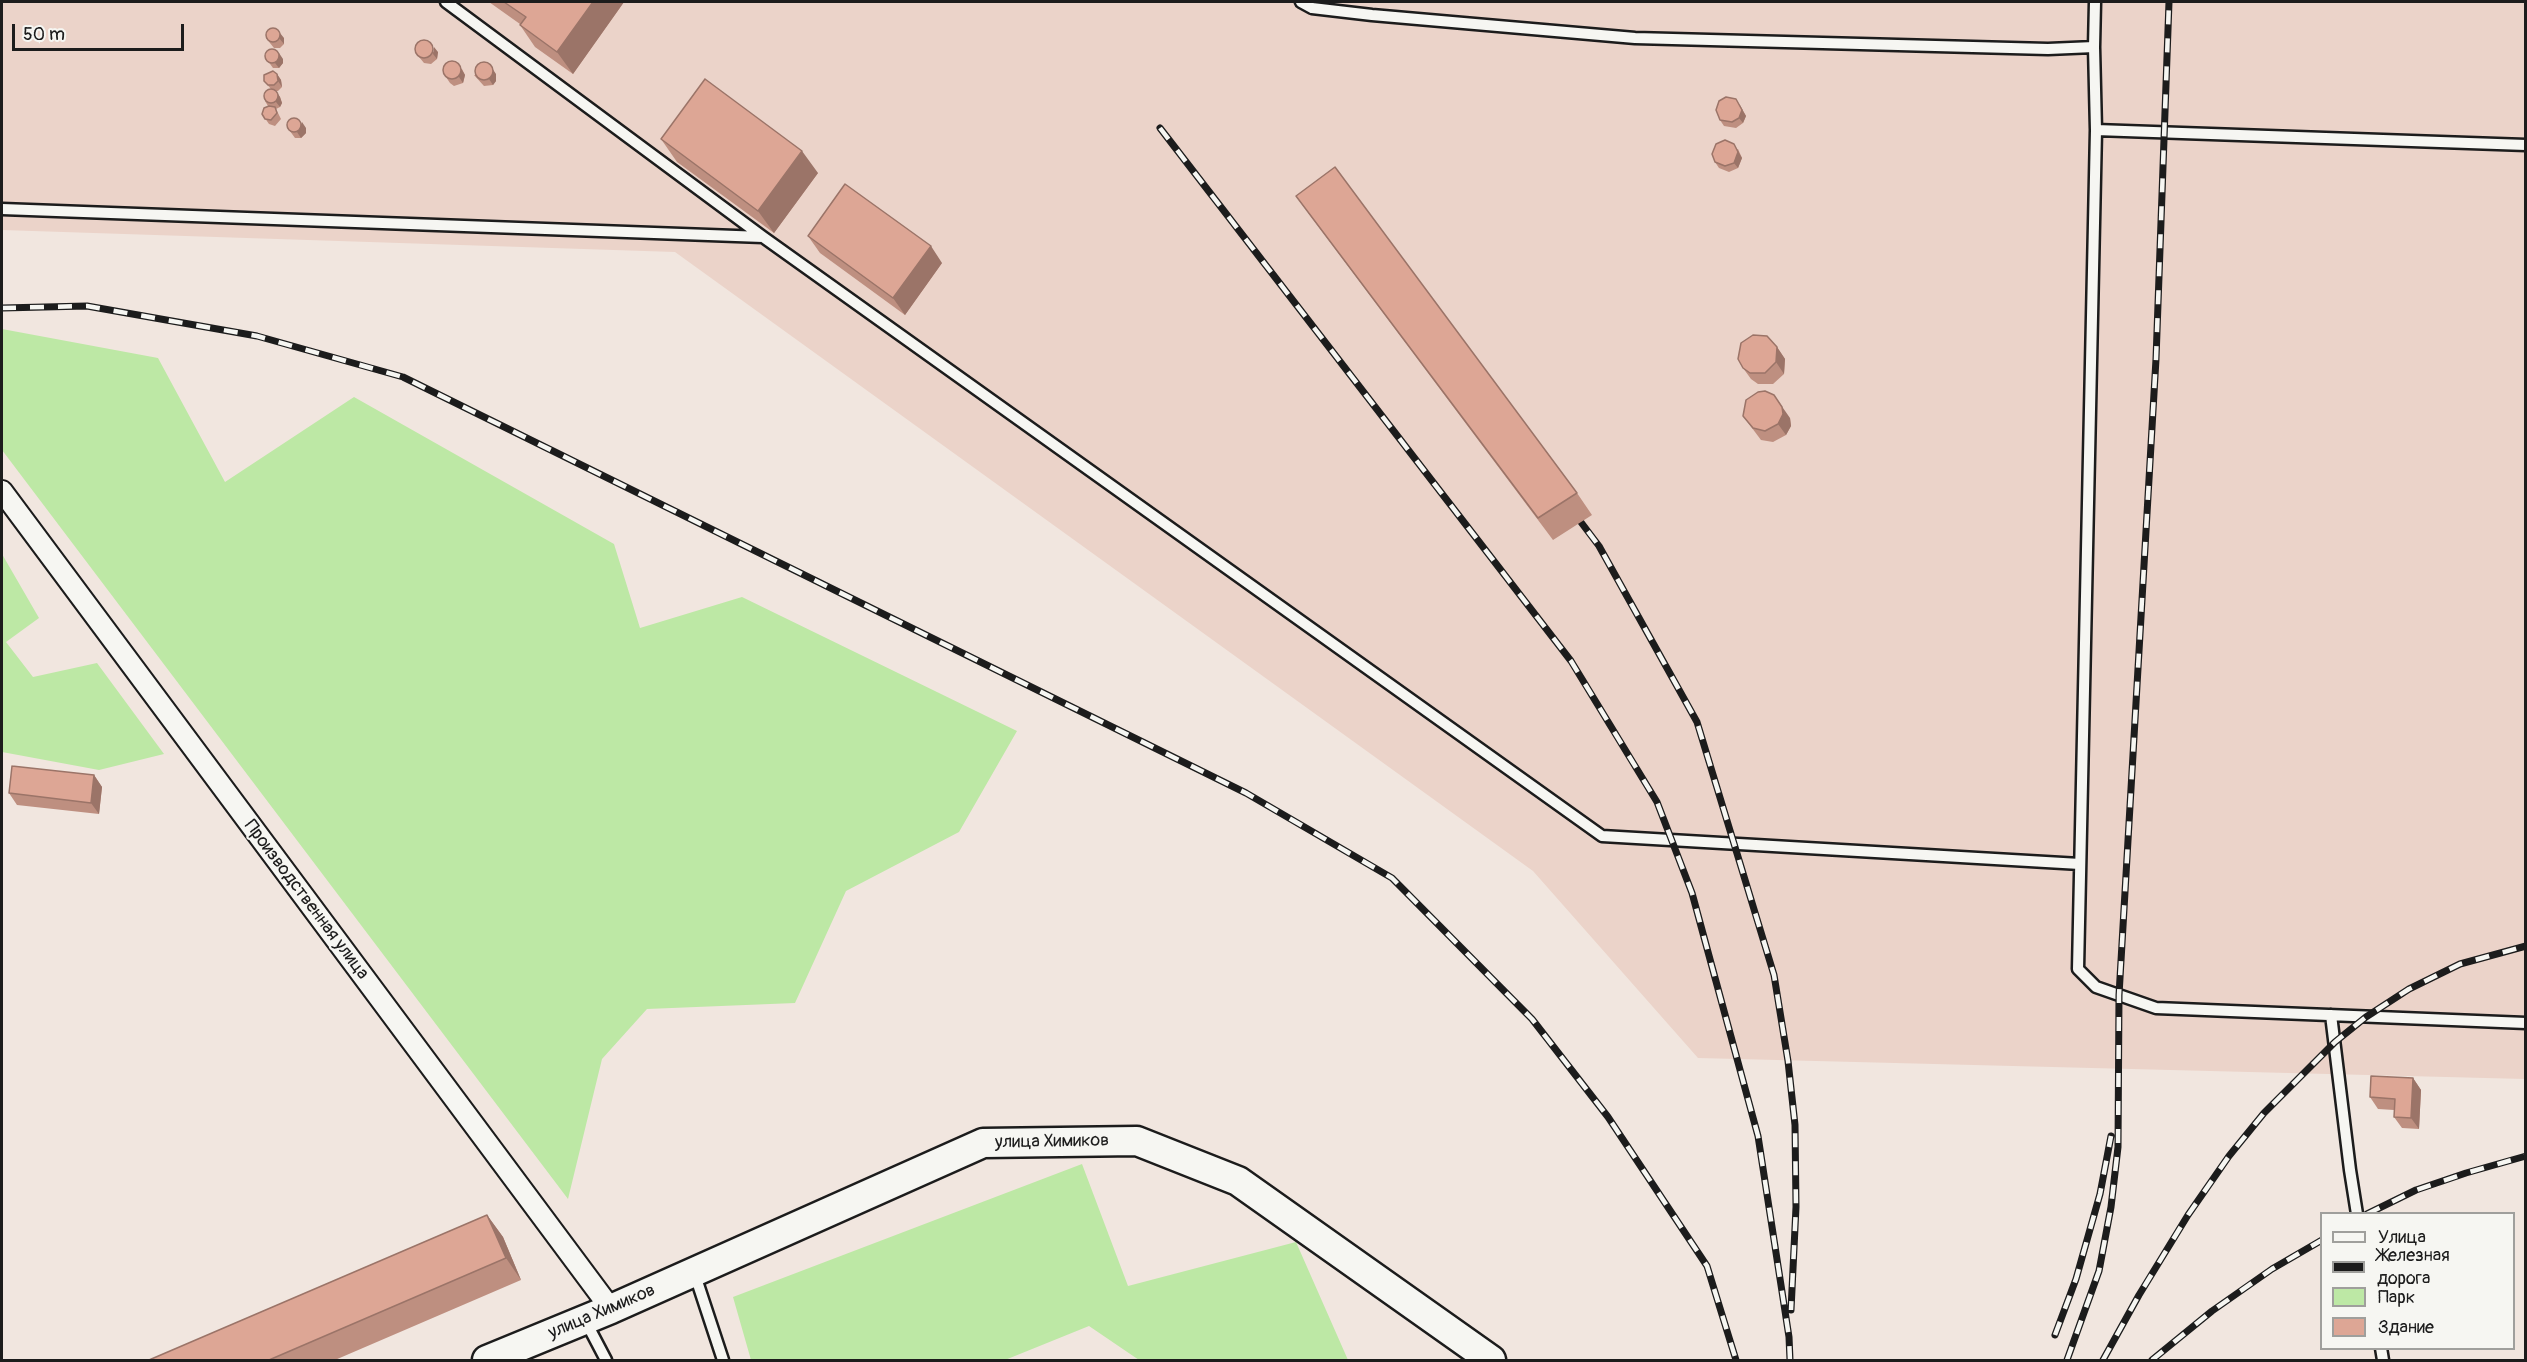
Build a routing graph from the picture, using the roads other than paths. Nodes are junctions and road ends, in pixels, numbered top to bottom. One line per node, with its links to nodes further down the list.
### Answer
1 (446, 2): 8 (lane)
2 (1301, 2): 4 (lane)
3 (2095, 2): 4 (lane)
4 (2094, 47): 5 (lane)
5 (2096, 130): 6 (lane); 10 (lane)
6 (2526, 145)
7 (2, 209): 8 (lane)
8 (763, 237): 10 (lane)
9 (2, 491): 15 (street, Производственная улица)
10 (2080, 864): 11 (lane)
11 (2331, 1015): 12 (lane); 13 (lane)
12 (2526, 1023)
13 (2357, 1212)
14 (694, 1272): 15 (street, улица Химиков); 19 (lane); 20 (street, улица Химиков)
15 (611, 1309): 16 (street, улица Химиков)
16 (585, 1320): 17 (street, улица Химиков); 18 (lane)
17 (487, 1360)
18 (606, 1360)
19 (723, 1360)
20 (1491, 1360)

